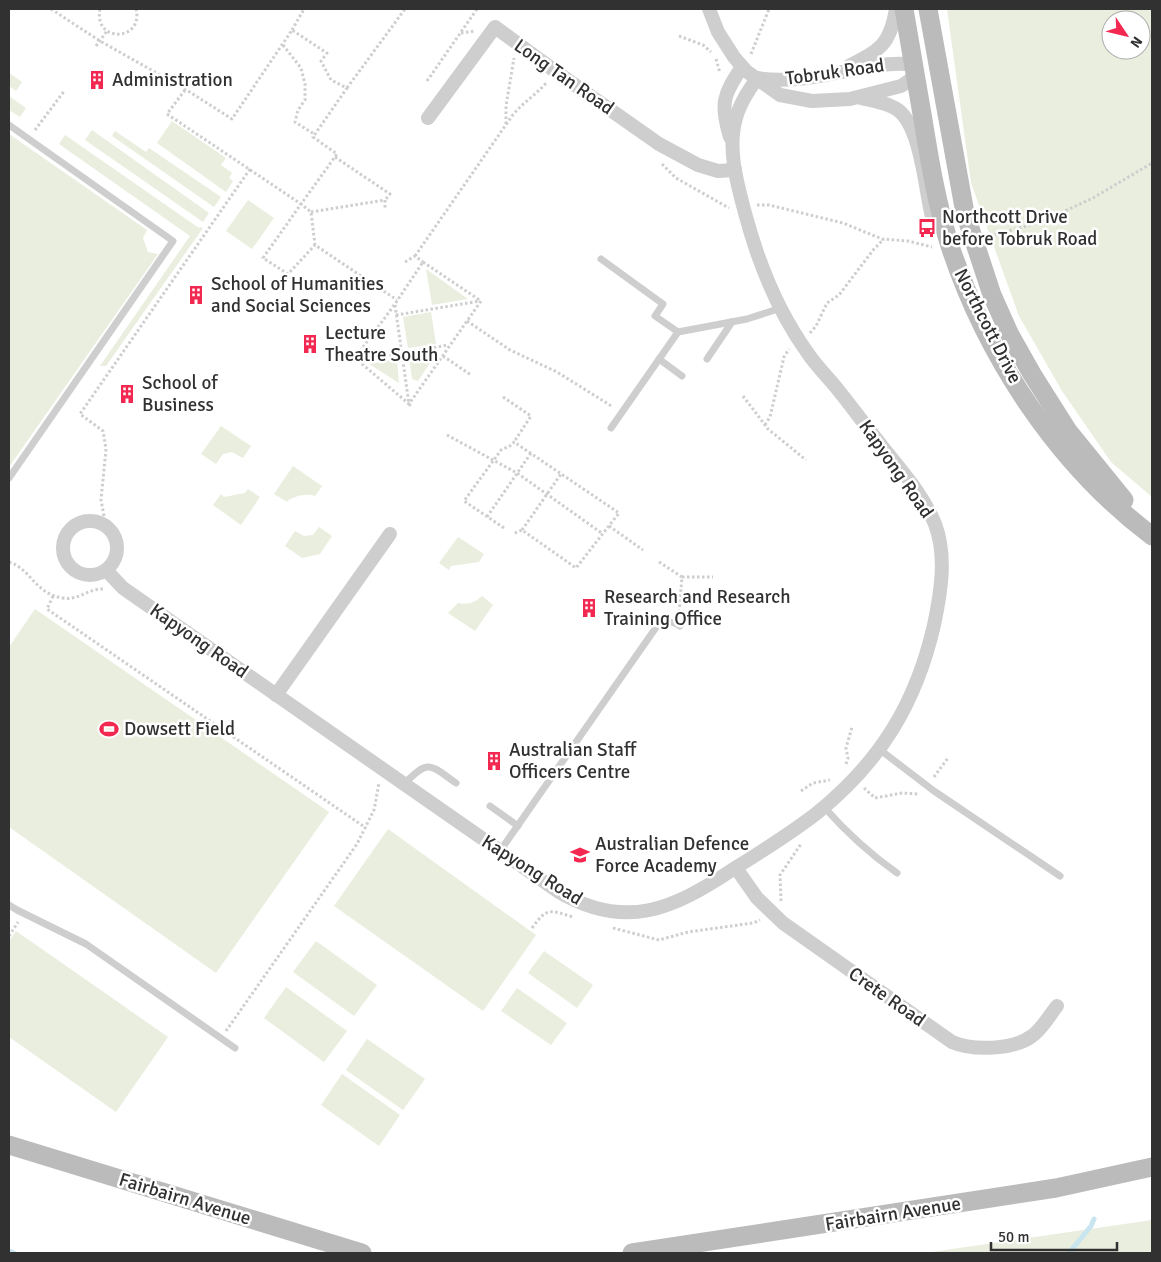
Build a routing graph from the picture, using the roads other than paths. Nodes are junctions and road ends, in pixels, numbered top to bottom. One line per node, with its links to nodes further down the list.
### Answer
1 (709, 9): 5 (street, Tobruk Road)
2 (896, 9): 7 (street)
3 (904, 9): 6 (street, Northcott Drive)
4 (926, 9): 6 (street); 9 (street, Northcott Drive)
5 (742, 67): 8 (street, Tobruk Road); 13 (street, Kapyong Road)
6 (916, 70): 7 (street, Tobruk Road); 9 (street); 10 (street, Tobruk Road); 16 (street, Northcott Drive)
7 (838, 72): 8 (street, Tobruk Road)
8 (757, 78): 10 (street, Tobruk Road); 13 (street, Kapyong Road)
9 (943, 95): 25 (street, Northcott Drive)
10 (860, 97): 16 (street)
11 (428, 118): 14 (street, Long Tan Road)
12 (9, 125): 24 (lane)
13 (732, 143): 14 (street, Kapyong Road)
14 (735, 170): 17 (street, Kapyong Road)
15 (601, 259): 19 (lane)
16 (973, 305): 27 (street, Northcott Drive)
17 (781, 308): 18 (lane); 31 (street, Kapyong Road)
18 (732, 322): 19 (lane); 21 (lane)
19 (678, 332): 20 (lane)
20 (659, 359): 22 (lane); 23 (lane)
21 (707, 359)
22 (682, 376)
23 (611, 428)
24 (9, 478)
25 (1152, 528)
26 (390, 534): 30 (street)
27 (1152, 536)
28 (106, 570): 30 (street, Kapyong Road)
29 (680, 626): 36 (lane)
30 (276, 694): 33 (street, Kapyong Road)
31 (879, 750): 35 (street, Kapyong Road); 40 (lane)
32 (456, 783): 33 (lane)
33 (404, 784): 37 (street, Kapyong Road)
34 (490, 806): 36 (lane)
35 (824, 807): 38 (street, Kapyong Road); 39 (lane)
36 (518, 826): 37 (lane)
37 (500, 851): 38 (street, Kapyong Road)
38 (736, 868): 42 (street, Crete Road)
39 (897, 873)
40 (1060, 876)
41 (9, 904): 43 (lane)
42 (1057, 1006)
43 (235, 1048)
44 (9, 1145): 46 (street, Fairbairn Avenue)
45 (1152, 1167): 47 (street, Fairbairn Avenue)
46 (362, 1253)
47 (632, 1253)

